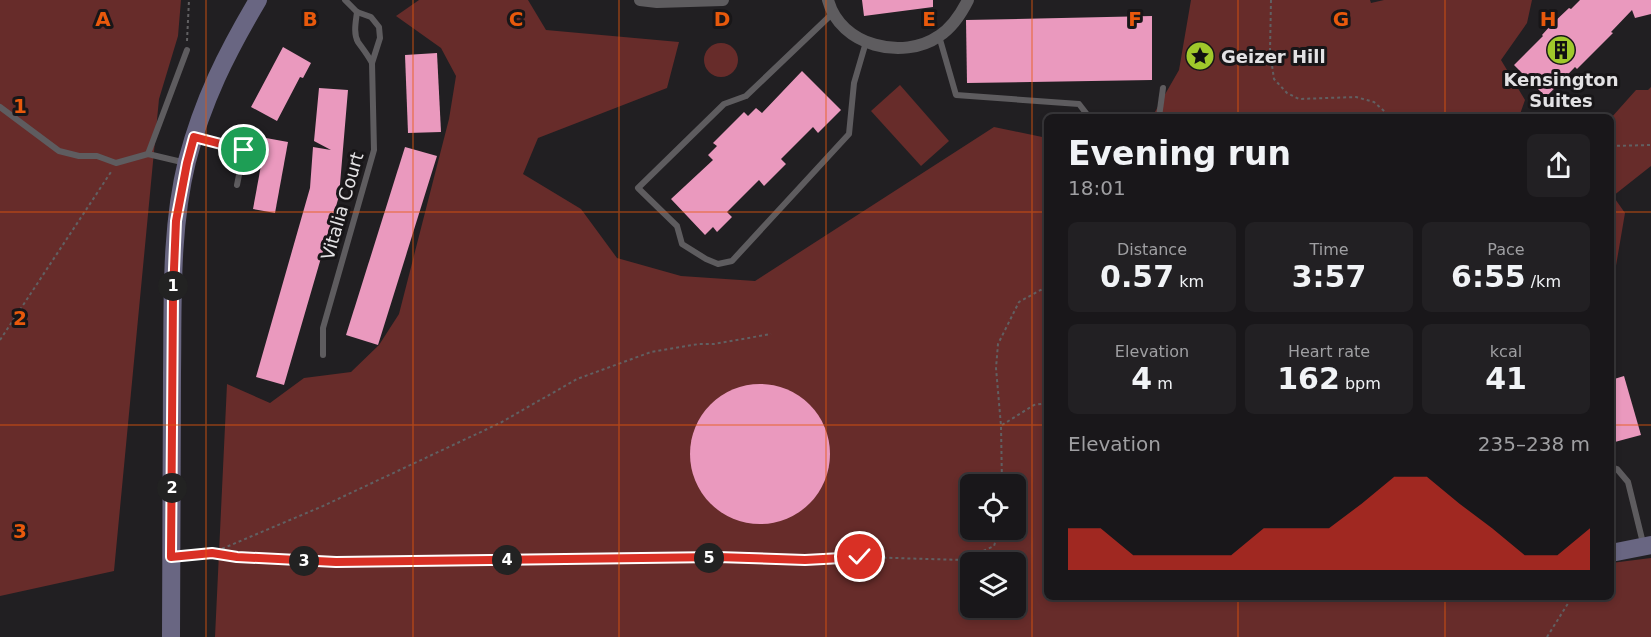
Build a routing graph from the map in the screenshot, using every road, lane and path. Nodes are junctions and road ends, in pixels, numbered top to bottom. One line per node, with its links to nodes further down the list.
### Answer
1 (189, 0): 13 (path)
2 (258, 0): 20 (street)
3 (345, 0): 9 (lane, Vitalia Court)
4 (640, 0): 5 (street)
5 (723, 0)
6 (828, 0): 10 (street)
7 (968, 0): 11 (street)
8 (1271, 0): 19 (path)
9 (357, 12): 14 (lane); 14 (lane, Vitalia Court)
10 (833, 12): 12 (street); 12 (lane)
11 (939, 36): 12 (street); 17 (lane)
12 (866, 42)
13 (187, 50): 23 (lane)
14 (372, 63): 30 (lane, Vitalia Court)
15 (1163, 88): 18 (lane)
16 (0, 107): 25 (lane)
17 (1087, 114)
18 (1160, 114)
19 (1388, 114)
20 (194, 137): 24 (street); 26 (lane)
21 (1651, 145): 22 (path)
22 (1614, 146)
23 (148, 154): 24 (lane); 25 (lane)
24 (187, 163): 39 (street)
25 (116, 164): 29 (path)
26 (237, 185)
27 (1044, 288): 32 (path)
28 (771, 334): 38 (path)
29 (0, 340)
30 (323, 355)
31 (1044, 403): 32 (path)
32 (1001, 426): 34 (path)
33 (1614, 468): 36 (lane)
34 (1002, 474)
35 (996, 540): 38 (path)
36 (1647, 546): 37 (street)
37 (1614, 552)
38 (212, 553): 39 (path)
39 (171, 557): 41 (street)
40 (1570, 600): 42 (path)
41 (171, 637)
42 (1547, 637)

